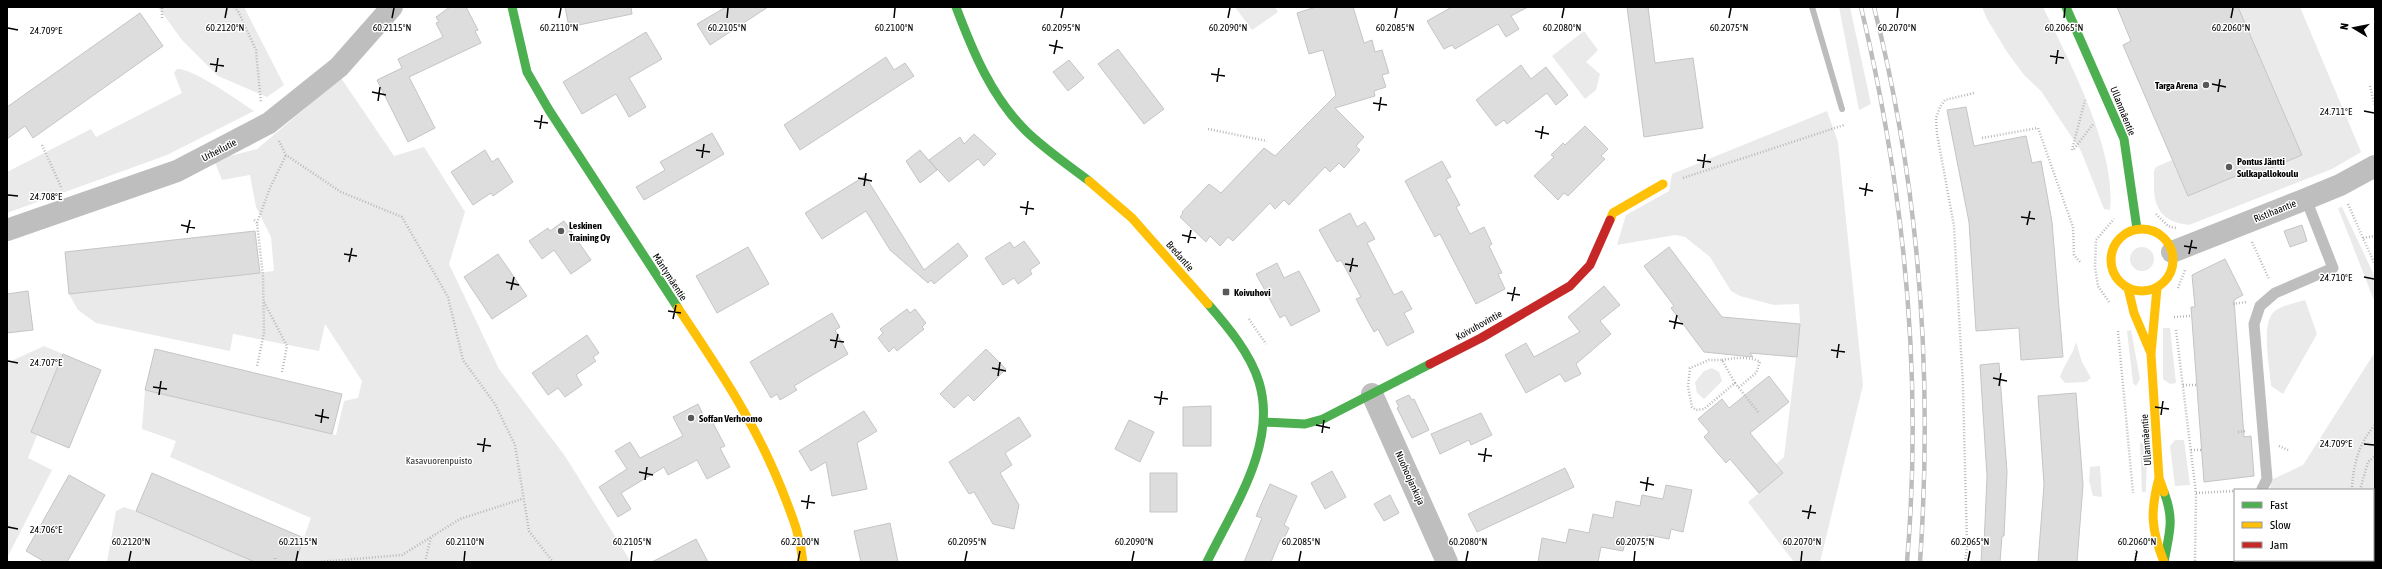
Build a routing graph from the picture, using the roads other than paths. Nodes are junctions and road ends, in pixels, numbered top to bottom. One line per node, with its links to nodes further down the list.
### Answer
1 (392, 7): 9 (street, Urheilutie)
2 (512, 7): 18 (street, Mäntymäentie)
3 (956, 7): 15 (street, Bredantie)
4 (2066, 7): 8 (street, Ullanmäentie)
5 (2375, 166): 7 (street, Ristihaantie)
6 (1663, 184): 14 (street, Koivuhovintie)
7 (2306, 199): 10 (street, Ristihaantie); 17 (lane)
8 (2137, 229): 10 (street); 11 (street)
9 (7, 230)
10 (2181, 249): 12 (street)
11 (2128, 288): 12 (street); 13 (street, Ullanmäentie)
12 (2157, 288): 13 (street, Ullanmäentie)
13 (2150, 354): 16 (street, Ullanmäentie)
14 (1372, 394): 15 (street, Koivuhovintie); 20 (street, Nuohoojankuja)
15 (1264, 422): 19 (street, Bredantie)
16 (2159, 478): 21 (street, Ullanmäentie); 21 (street, Ullanmäentie)
17 (2262, 489)
18 (803, 562)
19 (1207, 562)
20 (1447, 562)
21 (2164, 562)

